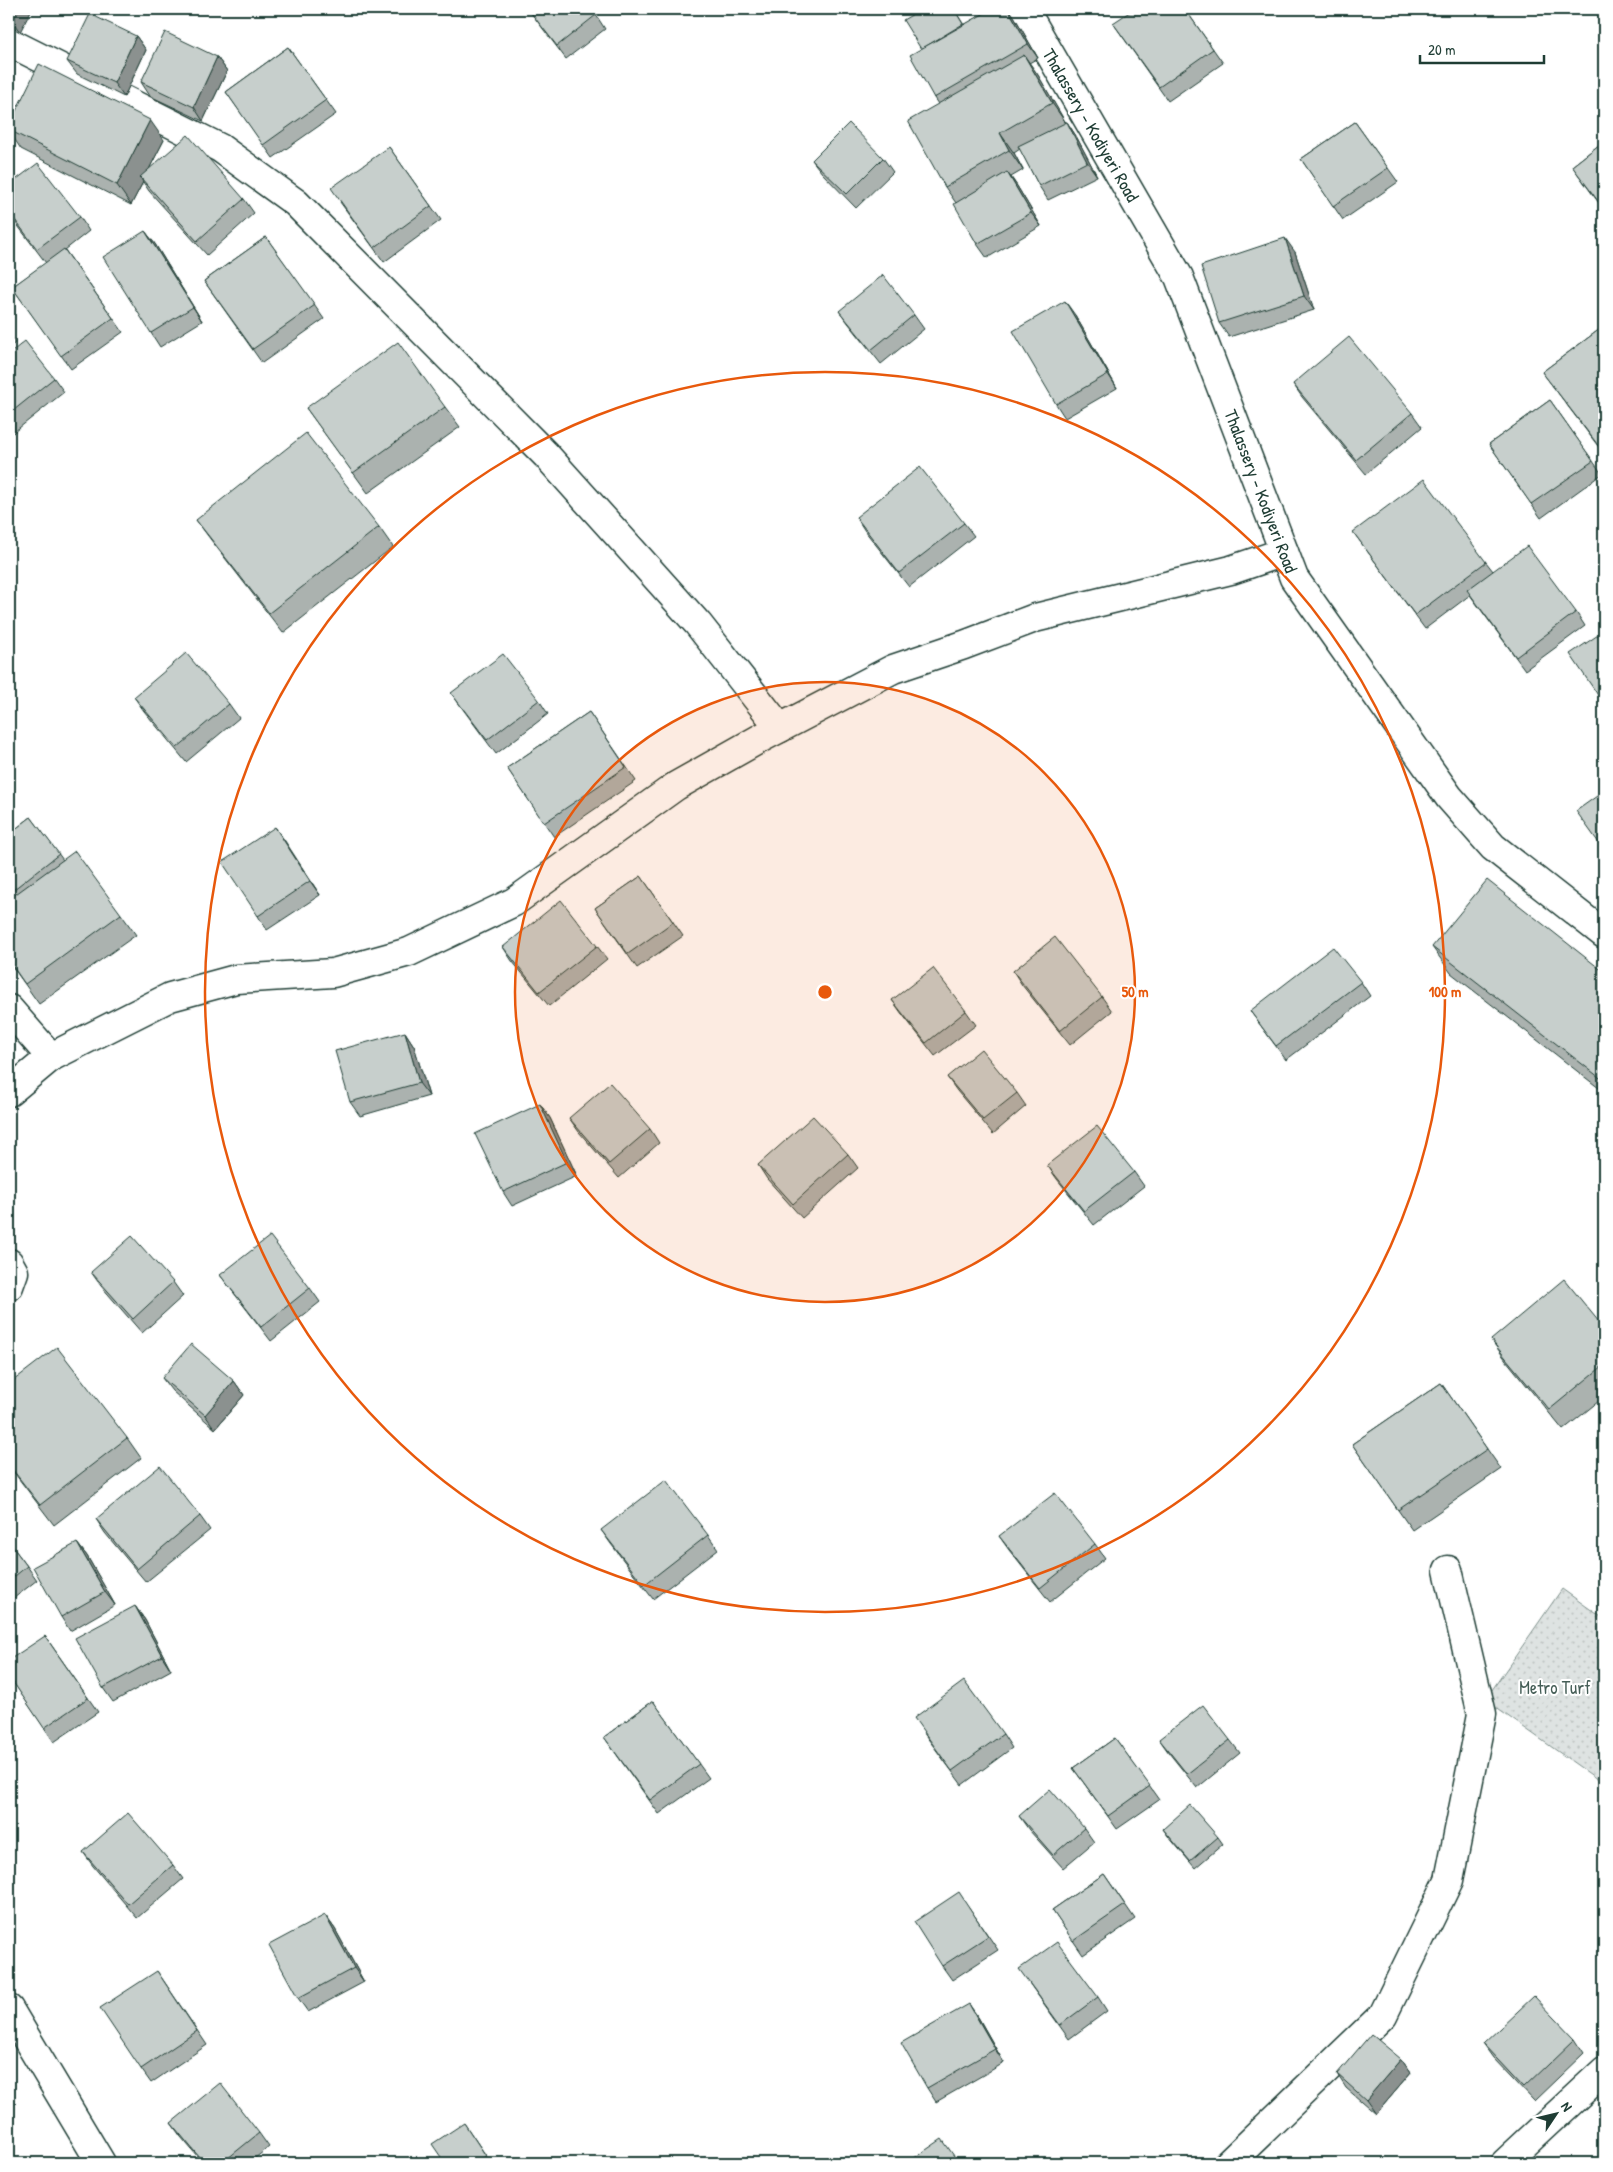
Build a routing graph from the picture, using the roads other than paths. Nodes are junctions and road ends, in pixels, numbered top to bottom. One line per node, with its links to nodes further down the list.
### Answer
1 (1024, 9): 5 (street, Thalassery - Kodiyeri Road)
2 (9, 42): 3 (street)
3 (42, 59): 4 (street); 6 (street)
4 (31, 83)
5 (1284, 552): 6 (street); 7 (street, Thalassery - Kodiyeri Road)
6 (780, 728): 9 (street)
7 (1604, 934)
8 (9, 1009): 9 (street)
9 (51, 1056): 10 (street)
10 (9, 1092)
11 (9, 1263): 12 (street)
12 (9, 1286)
13 (1448, 1570): 17 (street)
14 (9, 2009): 16 (street)
15 (1604, 2071): 18 (street)
16 (101, 2163)
17 (1229, 2163)
18 (1505, 2163)

